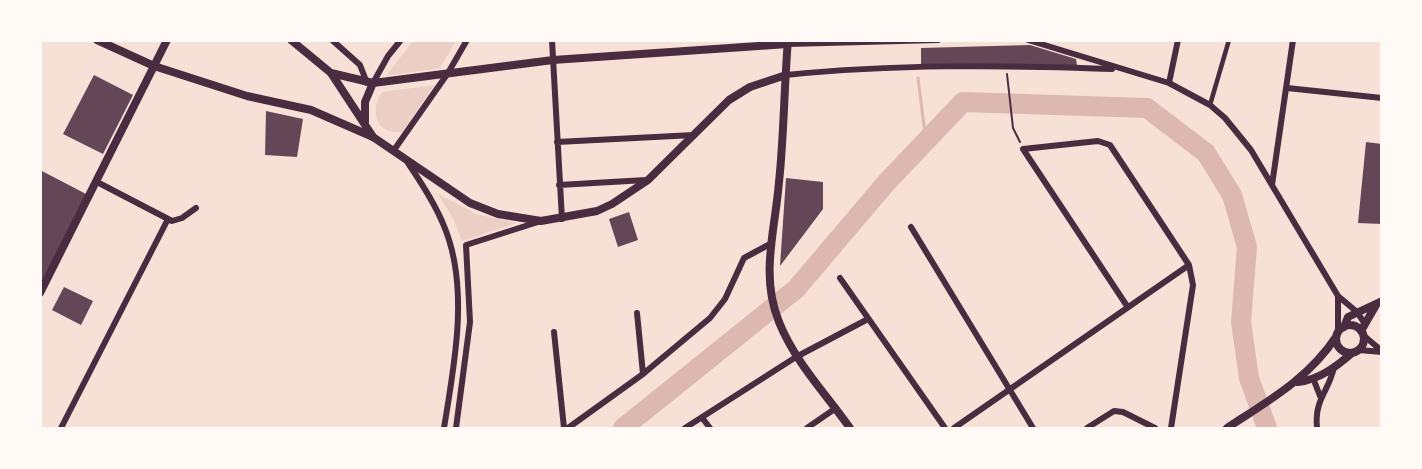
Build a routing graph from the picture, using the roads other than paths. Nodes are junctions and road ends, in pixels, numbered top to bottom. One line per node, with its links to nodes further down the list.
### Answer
1 (97, 40): 15 (main road)
2 (166, 40): 15 (street)
3 (291, 40): 17 (street)
4 (332, 40): 20 (street)
5 (401, 40): 20 (street)
6 (467, 40): 18 (street)
7 (552, 40): 14 (street)
8 (938, 40): 13 (street)
9 (1028, 40): 16 (street)
10 (1178, 40): 21 (street)
11 (1229, 40): 24 (street)
12 (1293, 40): 22 (street)
13 (788, 42): 14 (street); 19 (main road)
14 (553, 60): 18 (street); 28 (street)
15 (154, 66): 27 (main road); 31 (main road)
16 (1118, 69): 19 (street); 21 (street)
17 (331, 73): 20 (street); 25 (street)
18 (448, 73): 20 (street); 29 (street)
19 (786, 75): 26 (main road); 39 (main road)
20 (370, 83): 25 (street)
21 (1168, 83): 24 (street)
22 (1287, 88): 23 (street); 33 (street)
23 (1382, 99)
24 (1210, 105): 33 (street)
25 (366, 125): 27 (street)
26 (696, 135): 28 (street); 30 (main road)
27 (373, 137): 29 (main road)
28 (557, 141): 32 (street)
29 (398, 152): 37 (main road); 64 (street)
30 (648, 180): 32 (street); 36 (main road)
31 (97, 182): 35 (street); 42 (main road)
32 (560, 185): 36 (street)
33 (1272, 185): 43 (street)
34 (196, 208): 35 (street)
35 (168, 219): 63 (street)
36 (562, 219): 37 (main road)
37 (541, 221): 65 (street)
38 (911, 227): 59 (street)
39 (770, 244): 54 (main road); 56 (street)
40 (1189, 265): 45 (street); 45 (street); 76 (street)
41 (840, 278): 48 (street)
42 (40, 293)
43 (1338, 296): 46 (street); 51 (street)
44 (1379, 303): 46 (main road); 49 (main road)
45 (1127, 306): 59 (street)
46 (1357, 312): 49 (street); 51 (main road)
47 (637, 313): 56 (street)
48 (868, 319): 54 (street); 71 (street)
49 (1363, 330): 51 (main road); 52 (main road); 53 (street)
50 (554, 332): 66 (street)
51 (1339, 332): 52 (main road); 58 (main road)
52 (1355, 351): 53 (street); 55 (main road)
53 (1382, 352)
54 (796, 357): 61 (main road); 62 (street)
55 (1334, 367): 57 (main road); 60 (street)
56 (643, 375): 66 (street)
57 (1313, 378): 58 (main road); 60 (street)
58 (1297, 382): 77 (main road)
59 (1009, 391): 72 (street); 73 (street)
60 (1320, 396): 78 (street)
61 (836, 408): 69 (street); 70 (main road)
62 (703, 419): 67 (street); 68 (street)
63 (62, 429)
64 (444, 429)
65 (456, 429)
66 (566, 429)
67 (684, 429)
68 (710, 429)
69 (807, 429)
70 (850, 429)
71 (945, 429)
72 (954, 429)
73 (1033, 429)
74 (1087, 429): 75 (street)
75 (1155, 429)
76 (1171, 429)
77 (1227, 429)
78 (1317, 429)

